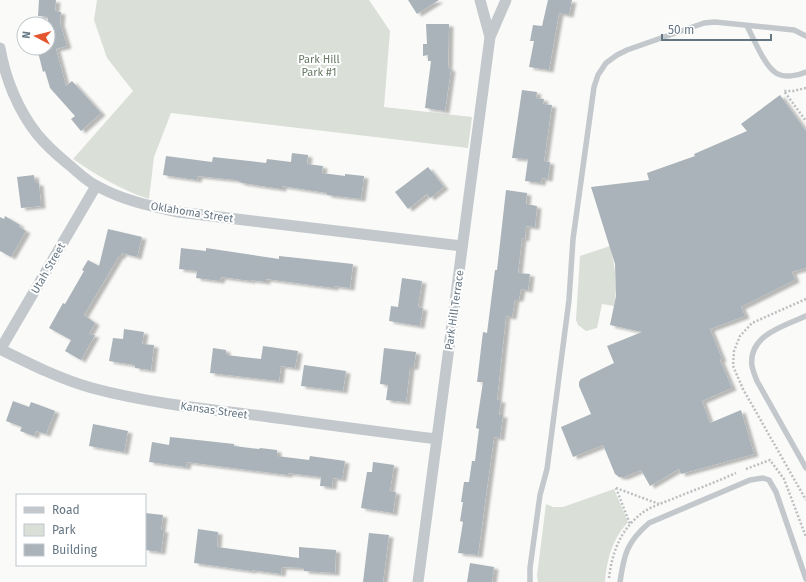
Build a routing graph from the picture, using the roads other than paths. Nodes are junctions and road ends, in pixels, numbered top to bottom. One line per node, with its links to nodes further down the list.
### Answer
1 (480, 0): 5 (street, Park Hill Terrace)
2 (506, 0): 5 (street, Park Hill Terrace)
3 (747, 26): 4 (lane); 7 (lane); 16 (lane)
4 (806, 36)
5 (490, 37): 9 (street, Park Hill Terrace)
6 (0, 48): 8 (street, Oklahoma Street)
7 (806, 72)
8 (96, 186): 9 (street, Oklahoma Street); 11 (street, Utah Street)
9 (462, 246): 12 (street, Park Hill Terrace)
10 (806, 316): 13 (lane)
11 (0, 350): 12 (street, Kansas Street)
12 (437, 439): 15 (street, Park Hill Terrace)
13 (806, 468)
14 (806, 579): 17 (lane)
15 (418, 582)
16 (530, 582)
17 (620, 582)

